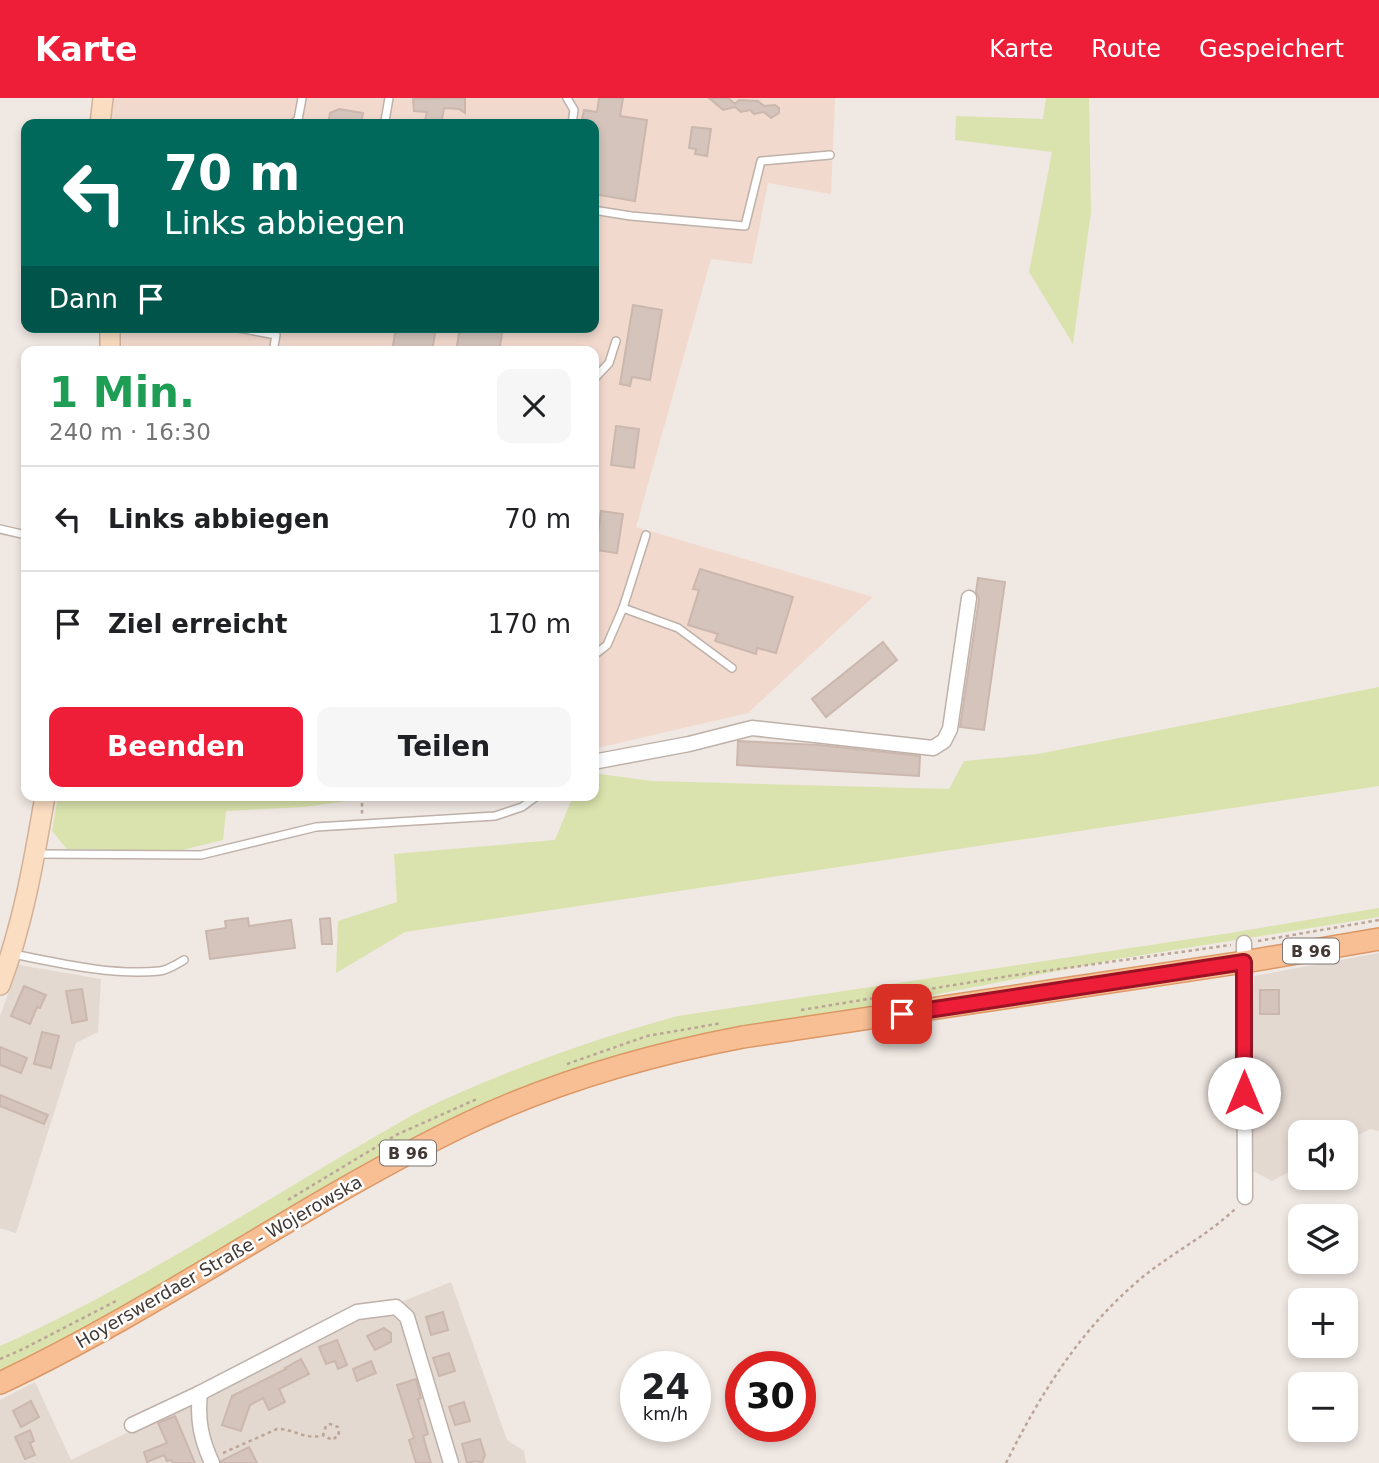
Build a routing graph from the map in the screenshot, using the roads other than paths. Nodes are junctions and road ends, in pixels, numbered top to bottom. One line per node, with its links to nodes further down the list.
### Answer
1 (103, 98): 5 (main road)
2 (302, 98): 6 (lane)
3 (389, 98): 7 (lane)
4 (567, 98): 8 (lane)
5 (101, 119)
6 (298, 119)
7 (385, 119)
8 (573, 119)
9 (830, 155): 10 (lane)
10 (599, 211)
11 (265, 333): 13 (lane)
12 (616, 341): 14 (lane)
13 (274, 346)
14 (599, 374)
15 (0, 529): 16 (lane)
16 (21, 534)
17 (646, 535): 19 (lane)
18 (969, 598): 22 (street)
19 (623, 608): 20 (lane); 21 (lane)
20 (599, 651)
21 (732, 668)
22 (599, 761)
23 (44, 801): 25 (main road)
24 (530, 801): 25 (lane)
25 (35, 854): 28 (main road)
26 (1379, 939): 27 (main road, Hoyerswerdaer Straße - Wojerowska / B 96)
27 (1244, 953): 31 (street); 32 (main road, Hoyerswerdaer Straße - Wojerowska / B 96)
28 (12, 954): 29 (lane); 30 (main road)
29 (184, 960)
30 (0, 985)
31 (1245, 1197)
32 (0, 1383)
33 (200, 1393): 34 (street); 35 (street); 36 (street)
34 (132, 1425)
35 (211, 1461)
36 (451, 1463)

